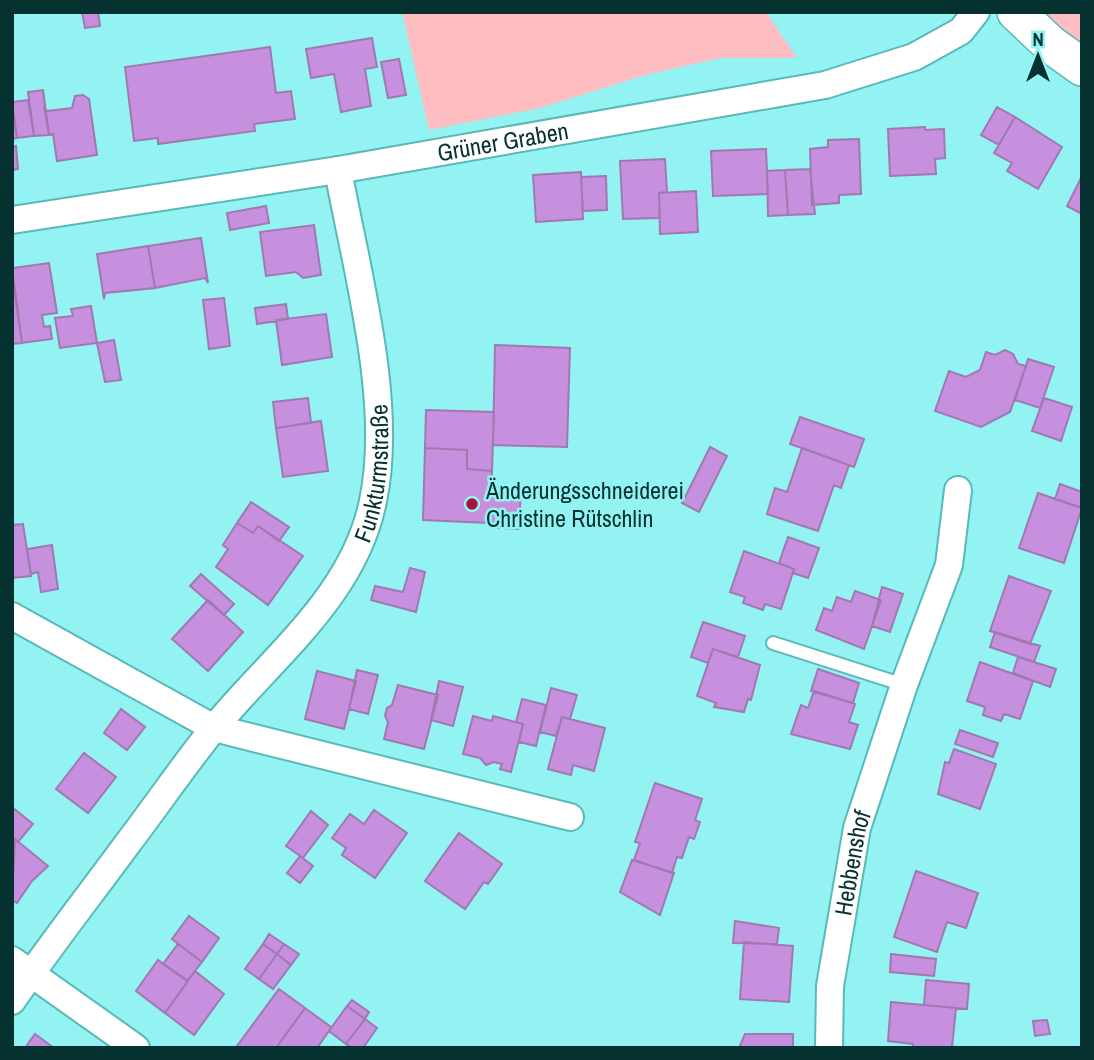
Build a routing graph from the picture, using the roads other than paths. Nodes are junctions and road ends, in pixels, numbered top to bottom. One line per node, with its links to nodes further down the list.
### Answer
1 (976, 12): 4 (street, Grüner Graben)
2 (1016, 12): 3 (street)
3 (1082, 67)
4 (338, 170): 5 (street, Grüner Graben); 10 (street, Funkturmstraße)
5 (12, 220)
6 (958, 490): 9 (street, Hebbenshof)
7 (12, 616): 10 (street)
8 (773, 643): 9 (lane)
9 (904, 685): 15 (street, Hebbenshof)
10 (214, 728): 11 (street); 12 (street, Funkturmstraße)
11 (569, 817)
12 (21, 967): 13 (street, Funkturmstraße); 14 (street)
13 (12, 1002)
14 (136, 1048)
15 (829, 1048)

